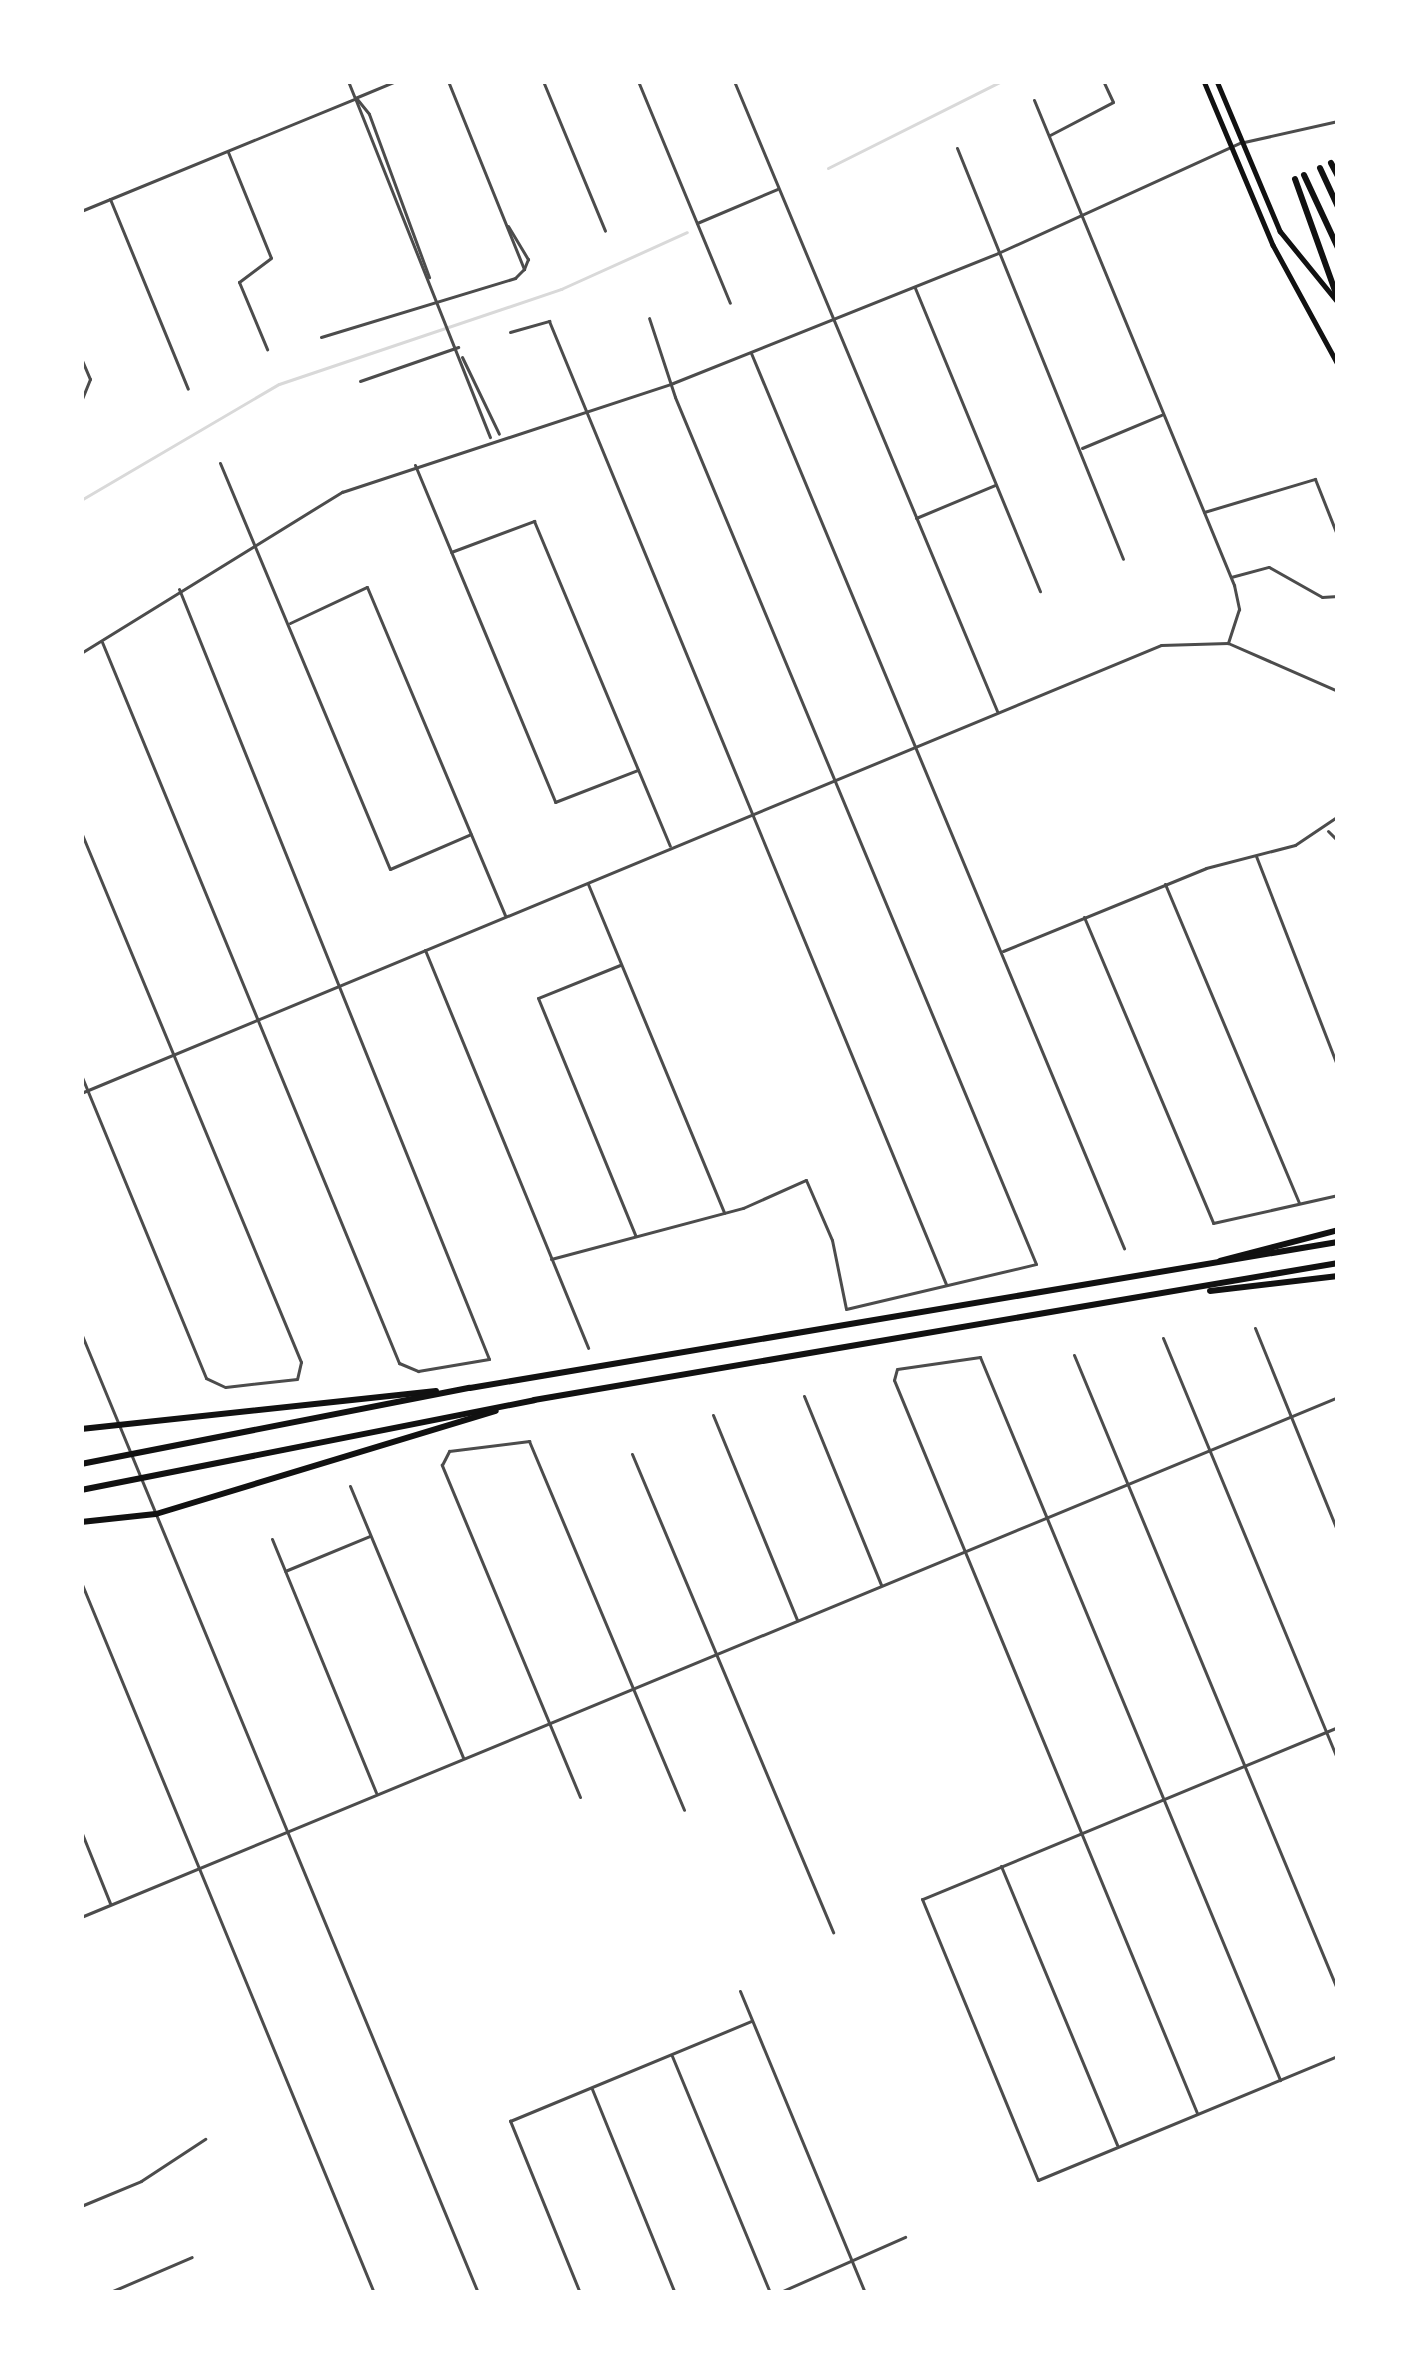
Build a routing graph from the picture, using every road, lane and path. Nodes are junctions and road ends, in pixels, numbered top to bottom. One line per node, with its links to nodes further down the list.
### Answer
1 (348, 81): 10 (street)
2 (396, 81): 10 (street)
3 (448, 81): 27 (street)
4 (543, 81): 28 (street)
5 (638, 81): 26 (street)
6 (734, 81): 21 (street)
7 (1103, 81): 13 (street)
8 (1204, 81): 15 (main road)
9 (1217, 81): 14 (main road)
10 (356, 98): 17 (street); 32 (street); 32 (street)
11 (1034, 100): 13 (street)
12 (1338, 121): 14 (street)
13 (1048, 136): 25 (street)
14 (1242, 142): 15 (street); 34 (main road)
15 (1231, 147): 25 (street); 46 (main road)
16 (957, 148): 30 (street)
17 (227, 151): 22 (street); 42 (street)
18 (1331, 164): 20 (highway)
19 (1320, 168): 23 (highway)
20 (1338, 176)
21 (778, 188): 26 (street); 38 (street)
22 (110, 199): 24 (street); 49 (street)
23 (1338, 208)
24 (81, 212)
25 (1081, 216): 30 (street); 52 (street)
26 (697, 224): 35 (street)
27 (507, 225): 31 (street); 31 (street)
28 (604, 230)
29 (1338, 248): 34 (highway)
30 (998, 253): 33 (street); 55 (street)
31 (524, 269): 36 (street)
32 (429, 278): 36 (street)
33 (915, 286): 38 (street); 58 (street)
34 (1338, 300)
35 (730, 303)
36 (441, 306): 40 (street); 41 (street)
37 (650, 318): 48 (street)
38 (833, 319): 43 (street); 60 (street)
39 (510, 332): 51 (street)
40 (321, 337)
41 (458, 347): 44 (street); 47 (street)
42 (267, 349)
43 (751, 352): 48 (street); 75 (street)
44 (462, 356): 53 (street); 54 (street)
45 (81, 358): 50 (street)
46 (1338, 364)
47 (360, 381)
48 (673, 383): 51 (street); 77 (street)
49 (188, 389)
50 (81, 401)
51 (585, 411): 53 (street); 78 (street)
52 (1163, 414): 55 (street); 59 (street)
53 (500, 435): 54 (street)
54 (490, 439): 57 (street)
55 (1078, 450): 64 (street)
56 (220, 463): 62 (street)
57 (415, 465): 62 (street); 63 (street)
58 (996, 484): 60 (street); 67 (street)
59 (1204, 512): 61 (street); 65 (street)
60 (916, 518): 74 (street)
61 (1338, 537)
62 (254, 541): 66 (street); 69 (street)
63 (451, 552): 76 (street); 76 (street)
64 (1123, 559)
65 (1231, 578): 68 (street); 71 (street)
66 (179, 589): 70 (street); 95 (street)
67 (1040, 591)
68 (1338, 596)
69 (289, 624): 82 (street); 82 (street)
70 (101, 640): 72 (street); 96 (street)
71 (1228, 643): 73 (street); 74 (street)
72 (81, 653)
73 (1338, 691)
74 (997, 712): 75 (street)
75 (914, 747): 77 (street); 93 (street)
76 (638, 770): 84 (street)
77 (834, 780): 78 (street); 112 (street)
78 (750, 815): 84 (street); 112 (street)
79 (1338, 816): 80 (street)
80 (1326, 830): 83 (street); 85 (street)
81 (81, 832): 86 (street)
82 (471, 834): 90 (street)
83 (1338, 841)
84 (671, 848): 88 (street)
85 (1256, 855): 89 (street); 98 (street)
86 (92, 858): 87 (street); 97 (street)
87 (81, 862)
88 (588, 883): 90 (street); 94 (street)
89 (1166, 884): 91 (street); 102 (street)
90 (506, 916): 92 (street)
91 (1084, 917): 93 (street); 102 (street)
92 (425, 950): 95 (street); 108 (street)
93 (1000, 952): 107 (street)
94 (622, 964): 103 (street); 105 (street)
95 (342, 985): 96 (street); 96 (street)
96 (258, 1020): 97 (street)
97 (172, 1055): 100 (street); 100 (street)
98 (1338, 1067)
99 (81, 1076): 100 (street)
100 (84, 1092)
101 (1338, 1196): 102 (street)
102 (1299, 1203)
103 (724, 1214): 105 (street); 112 (street)
104 (1338, 1230): 110 (highway)
105 (636, 1236): 108 (street)
106 (1338, 1242): 110 (highway)
107 (1124, 1248)
108 (550, 1259): 117 (street)
109 (1338, 1263): 113 (highway)
110 (1194, 1270): 119 (highway)
111 (1338, 1276): 113 (highway)
112 (946, 1285)
113 (1171, 1295): 122 (highway)
114 (1255, 1328): 124 (street)
115 (81, 1333): 125 (street)
116 (1162, 1338): 127 (street)
117 (588, 1348)
118 (1075, 1354): 130 (street)
119 (470, 1388): 125 (highway); 129 (highway)
120 (804, 1396): 142 (street)
121 (1338, 1397): 124 (street)
122 (534, 1400): 132 (highway); 133 (highway)
123 (713, 1415): 143 (street)
124 (1290, 1417): 127 (street); 136 (street)
125 (118, 1421): 126 (highway); 133 (street)
126 (81, 1429)
127 (1209, 1451): 130 (street); 148 (street)
128 (632, 1454): 144 (street)
129 (81, 1464)
130 (1128, 1485): 134 (street); 151 (street)
131 (350, 1486): 137 (street)
132 (81, 1490)
133 (156, 1514): 135 (highway); 157 (street)
134 (1047, 1519): 139 (street); 139 (street); 154 (street)
135 (81, 1522)
136 (1338, 1532)
137 (372, 1536): 140 (street); 149 (street)
138 (272, 1539): 140 (street)
139 (965, 1552): 142 (street); 158 (street)
140 (285, 1571): 152 (street)
141 (81, 1582): 160 (street)
142 (882, 1586): 143 (street)
143 (798, 1621): 144 (street)
144 (714, 1656): 145 (street); 163 (street)
145 (635, 1690): 146 (street); 146 (street); 155 (street)
146 (549, 1723): 149 (street); 153 (street)
147 (1338, 1727): 148 (street)
148 (1326, 1732): 150 (street); 151 (street)
149 (464, 1758): 152 (street)
150 (1338, 1760)
151 (1245, 1766): 154 (street); 165 (street)
152 (377, 1794): 157 (street)
153 (580, 1797)
154 (1164, 1799): 158 (street); 169 (street)
155 (685, 1810)
156 (81, 1831): 161 (street)
157 (287, 1831): 160 (street); 180 (street)
158 (1081, 1833): 159 (street); 171 (street)
159 (1001, 1866): 173 (street); 173 (street)
160 (199, 1868): 161 (street); 179 (street)
161 (111, 1904): 162 (street)
162 (81, 1917)
163 (833, 1932)
164 (740, 1991): 166 (street)
165 (1338, 1991)
166 (752, 2021): 167 (street); 177 (street)
167 (671, 2055): 170 (street); 183 (street)
168 (1338, 2056): 169 (street)
169 (1280, 2080): 171 (street)
170 (591, 2088): 181 (street); 182 (street)
171 (1197, 2113): 173 (street)
172 (205, 2139): 174 (street)
173 (1118, 2147)
174 (81, 2206)
175 (905, 2237): 177 (street)
176 (192, 2258): 178 (street)
177 (851, 2260): 184 (street); 185 (street)
178 (108, 2293)
179 (374, 2293)
180 (478, 2293)
181 (580, 2293)
182 (675, 2293)
183 (770, 2293)
184 (778, 2293)
185 (865, 2293)

